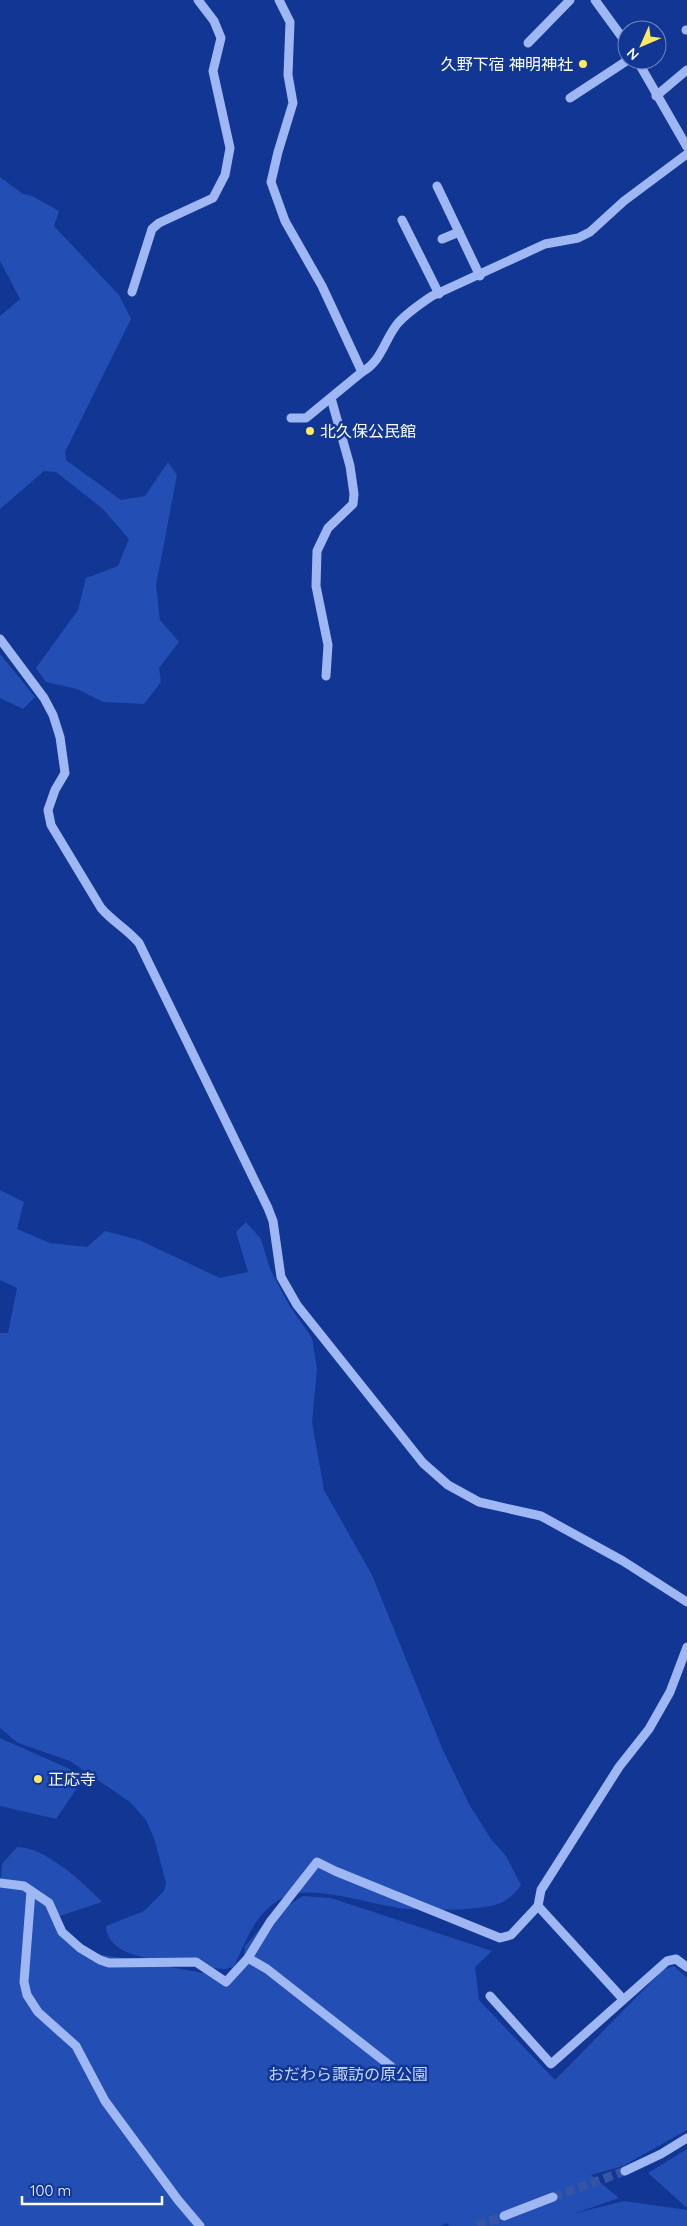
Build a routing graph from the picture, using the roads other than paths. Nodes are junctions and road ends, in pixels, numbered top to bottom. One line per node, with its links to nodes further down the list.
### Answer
1 (198, 0): 19 (street)
2 (279, 0): 21 (street)
3 (570, 0): 6 (street)
4 (595, 0): 5 (street)
5 (617, 30)
6 (528, 43)
7 (617, 67): 11 (street)
8 (642, 70): 10 (street)
9 (687, 70): 10 (street)
10 (656, 96): 12 (street)
11 (570, 98)
12 (687, 147)
13 (687, 154): 18 (street)
14 (437, 186): 16 (street)
15 (402, 220): 20 (street)
16 (459, 232): 17 (street); 18 (street)
17 (442, 239)
18 (480, 276): 20 (street)
19 (132, 292)
20 (439, 294): 21 (street)
21 (362, 372): 22 (street)
22 (331, 398): 23 (street); 25 (street)
23 (291, 418)
24 (0, 639): 26 (street)
25 (326, 676)
26 (687, 1602)
27 (687, 1647): 30 (street)
28 (0, 1883): 29 (street)
29 (31, 1891): 31 (street); 40 (street)
30 (538, 1906): 31 (street); 34 (street)
31 (248, 1958): 35 (street)
32 (687, 1967): 34 (street)
33 (490, 1996): 34 (street)
34 (622, 1998)
35 (393, 2068)
36 (687, 2138): 37 (street)
37 (625, 2171)
38 (552, 2197): 39 (street)
39 (504, 2216)
40 (200, 2226)

